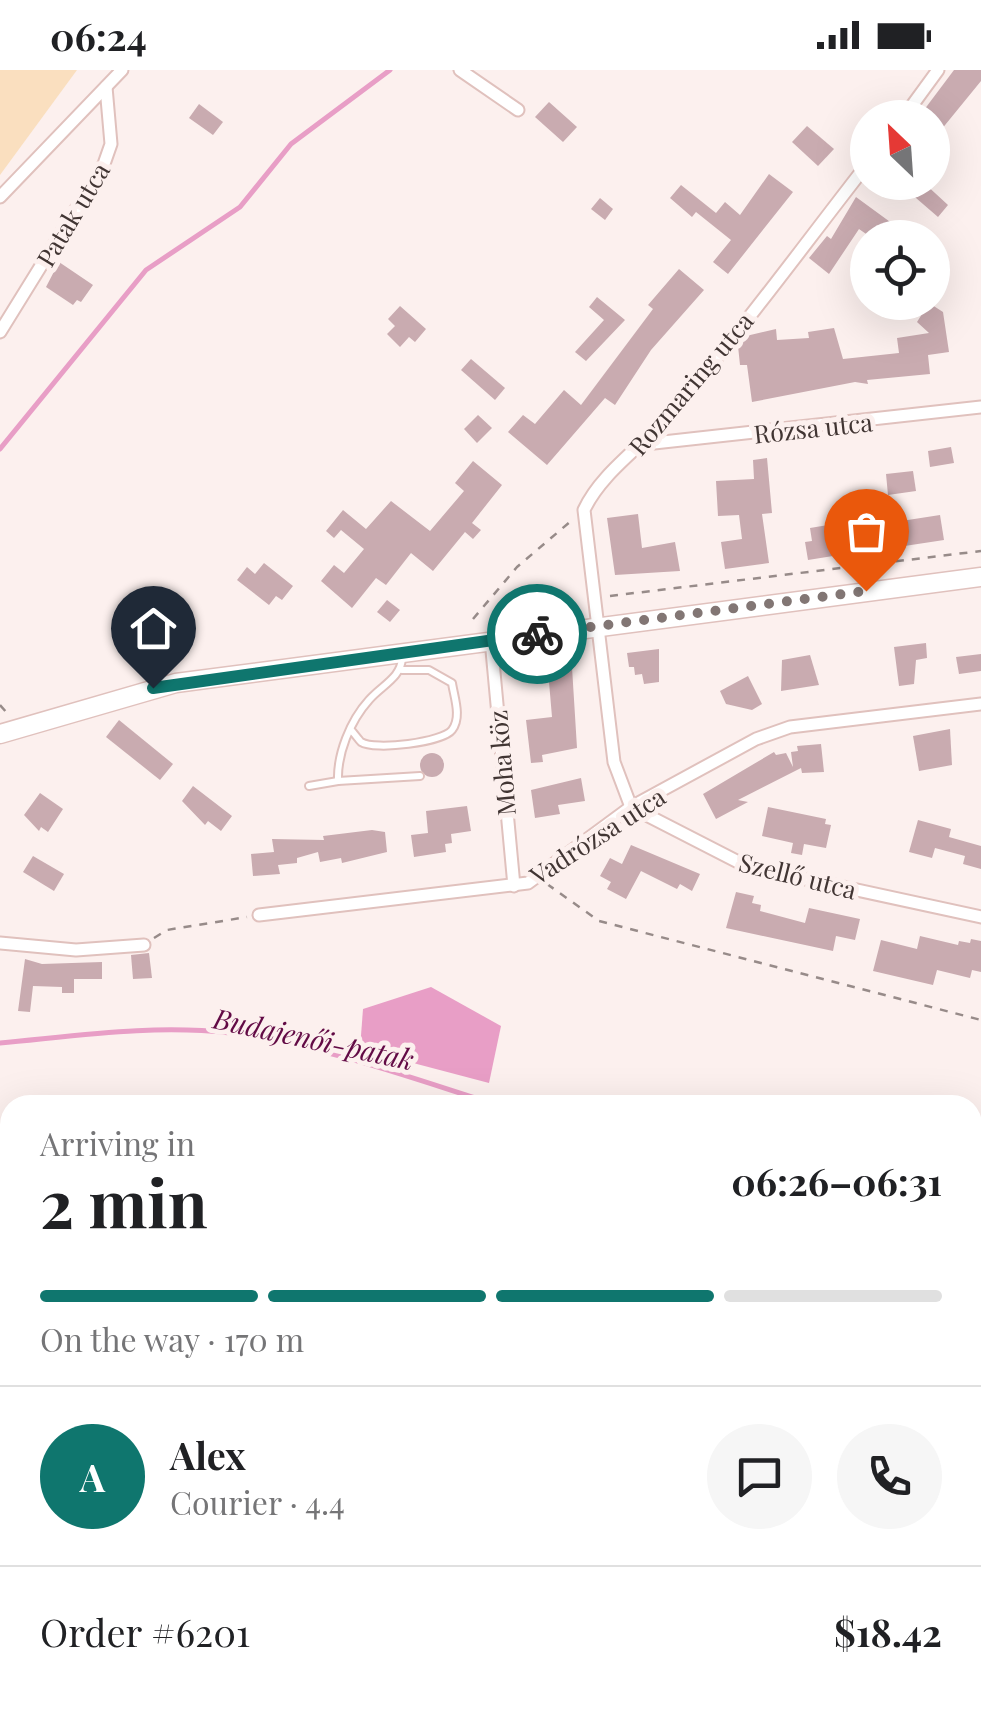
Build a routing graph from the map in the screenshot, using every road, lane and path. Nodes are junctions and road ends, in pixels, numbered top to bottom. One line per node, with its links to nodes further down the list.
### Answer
1 (122, 70): 4 (street)
2 (460, 70): 6 (street)
3 (938, 70): 5 (street)
4 (106, 87): 8 (street); 9 (street, Patak utca)
5 (916, 100)
6 (518, 110)
7 (850, 186): 11 (street, Rozmaring utca)
8 (0, 197)
9 (0, 332)
10 (981, 407): 11 (street, Rózsa utca)
11 (646, 444): 12 (street, Rozmaring utca)
12 (584, 510): 15 (street); 16 (path)
13 (981, 551): 15 (path)
14 (981, 576): 17 (main road)
15 (593, 602): 17 (street)
16 (474, 618)
17 (598, 625): 18 (main road); 28 (street)
18 (485, 642): 19 (main road); 30 (street, Moha köz)
19 (402, 661): 23 (lane); 23 (lane); 24 (main road)
20 (981, 704): 28 (street, Vadrózsa utca)
21 (0, 705): 22 (path)
22 (8, 714)
23 (351, 729): 26 (lane)
24 (0, 734)
25 (420, 776): 26 (lane)
26 (338, 782): 27 (lane)
27 (309, 786)
28 (631, 807): 29 (street, Vadrózsa utca); 32 (street, Szellő utca)
29 (538, 878): 30 (street, Vadrózsa utca); 35 (path)
30 (514, 886): 31 (street, Vadrózsa utca)
31 (259, 915): 34 (path)
32 (981, 917)
33 (0, 943): 34 (street)
34 (144, 945)
35 (981, 1020)

